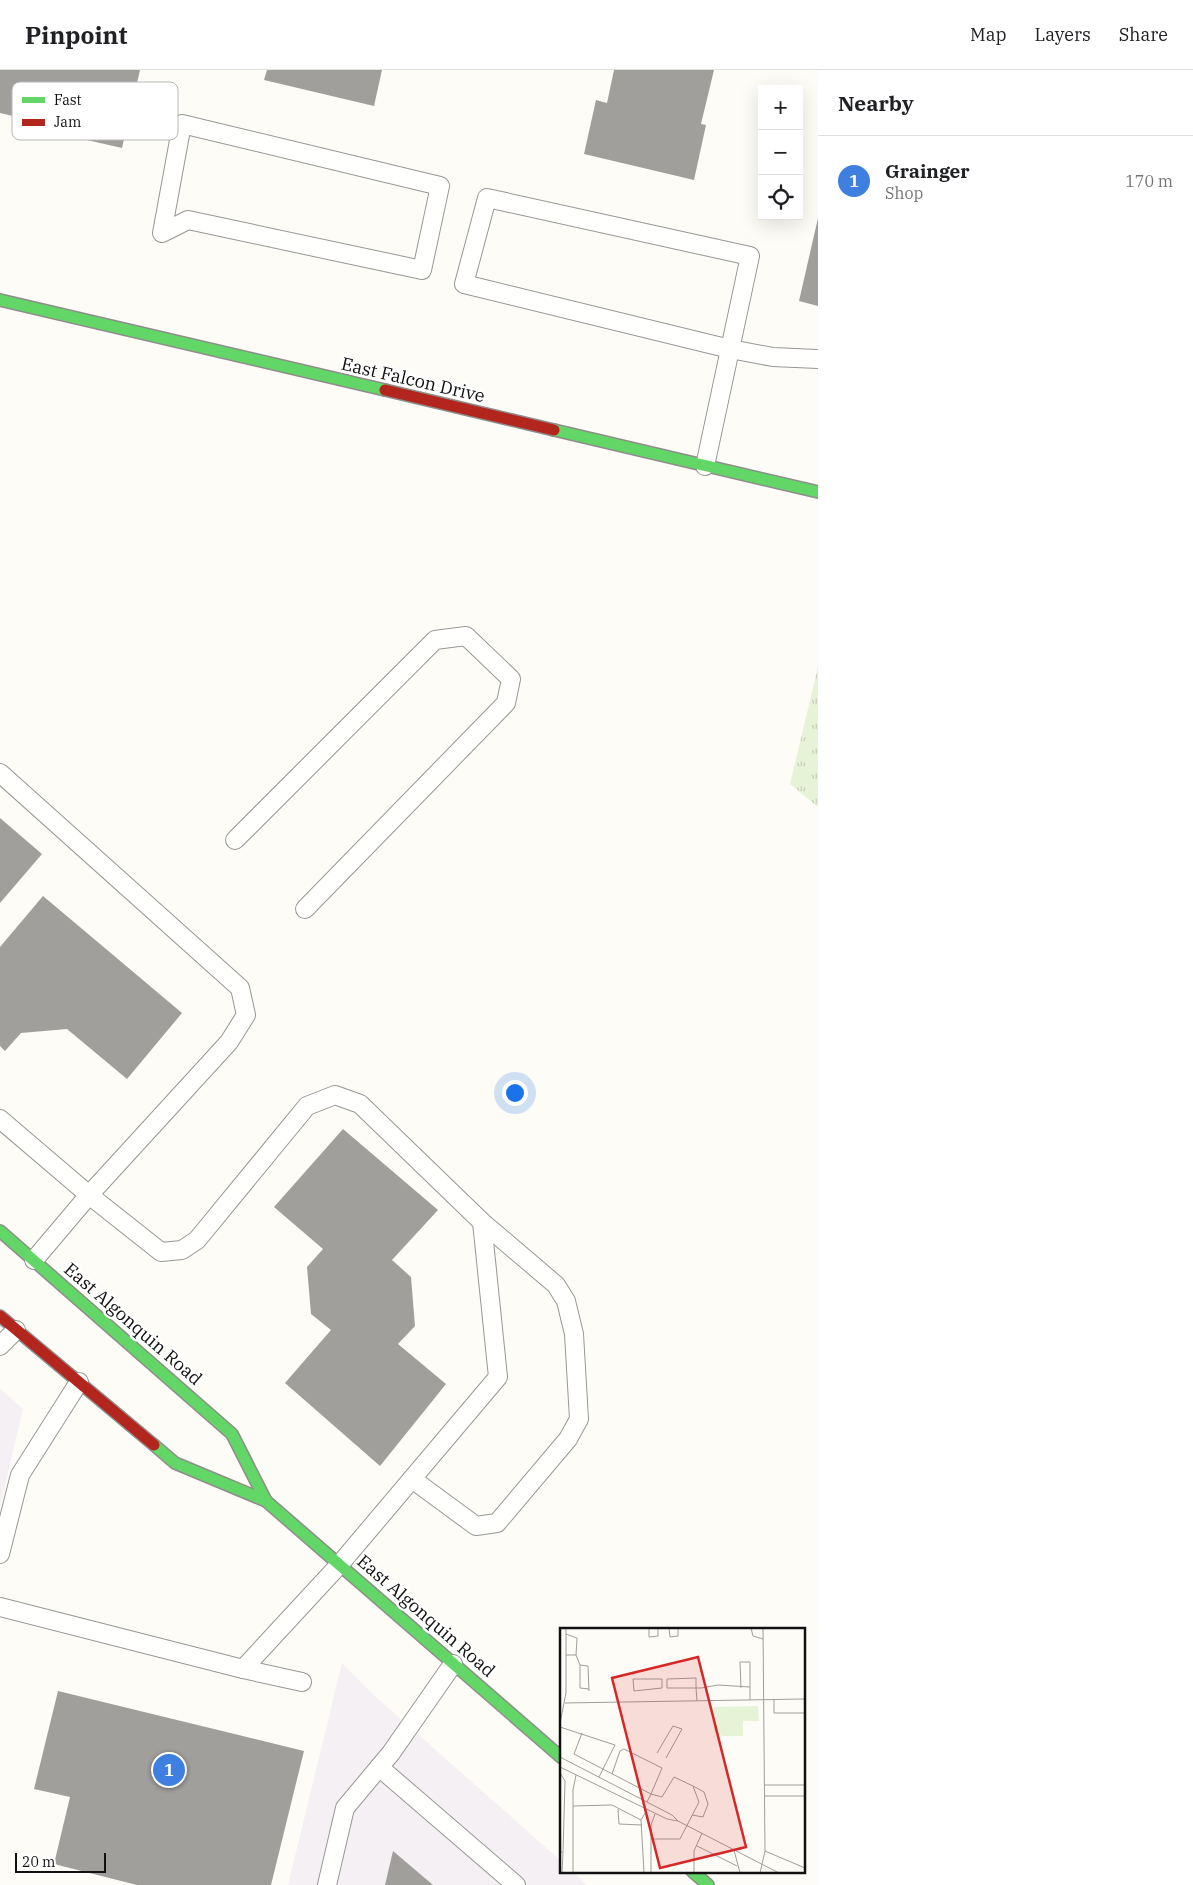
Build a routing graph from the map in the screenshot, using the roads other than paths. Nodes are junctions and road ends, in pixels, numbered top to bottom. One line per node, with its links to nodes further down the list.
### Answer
1 (440, 186): 1 (lane)
2 (0, 300): 5 (main road, East Falcon Drive)
3 (730, 349): 3 (lane); 4 (lane); 5 (lane)
4 (818, 358)
5 (705, 466): 6 (main road, East Falcon Drive)
6 (818, 492)
7 (0, 773): 11 (lane)
8 (235, 840): 9 (lane)
9 (304, 909)
10 (0, 1119): 11 (lane)
11 (89, 1195): 12 (lane); 14 (lane)
12 (482, 1222): 19 (lane); 19 (lane)
13 (0, 1231): 14 (main road, East Algonquin Road)
14 (34, 1260): 20 (main road, East Algonquin Road)
15 (0, 1316): 16 (main road, East Algonquin Road)
16 (16, 1330): 17 (lane); 18 (main road, East Algonquin Road)
17 (0, 1346)
18 (79, 1382): 20 (main road, East Algonquin Road); 21 (lane)
19 (412, 1479): 22 (lane)
20 (266, 1500): 22 (main road, East Algonquin Road)
21 (0, 1554)
22 (340, 1564): 24 (main road, East Algonquin Road); 25 (lane)
23 (0, 1607): 25 (lane)
24 (454, 1664): 27 (main road, East Algonquin Road); 28 (lane)
25 (243, 1669): 26 (lane)
26 (302, 1682)
27 (560, 1756)
28 (379, 1767): 29 (lane); 30 (lane)
29 (327, 1885)
30 (516, 1885)

